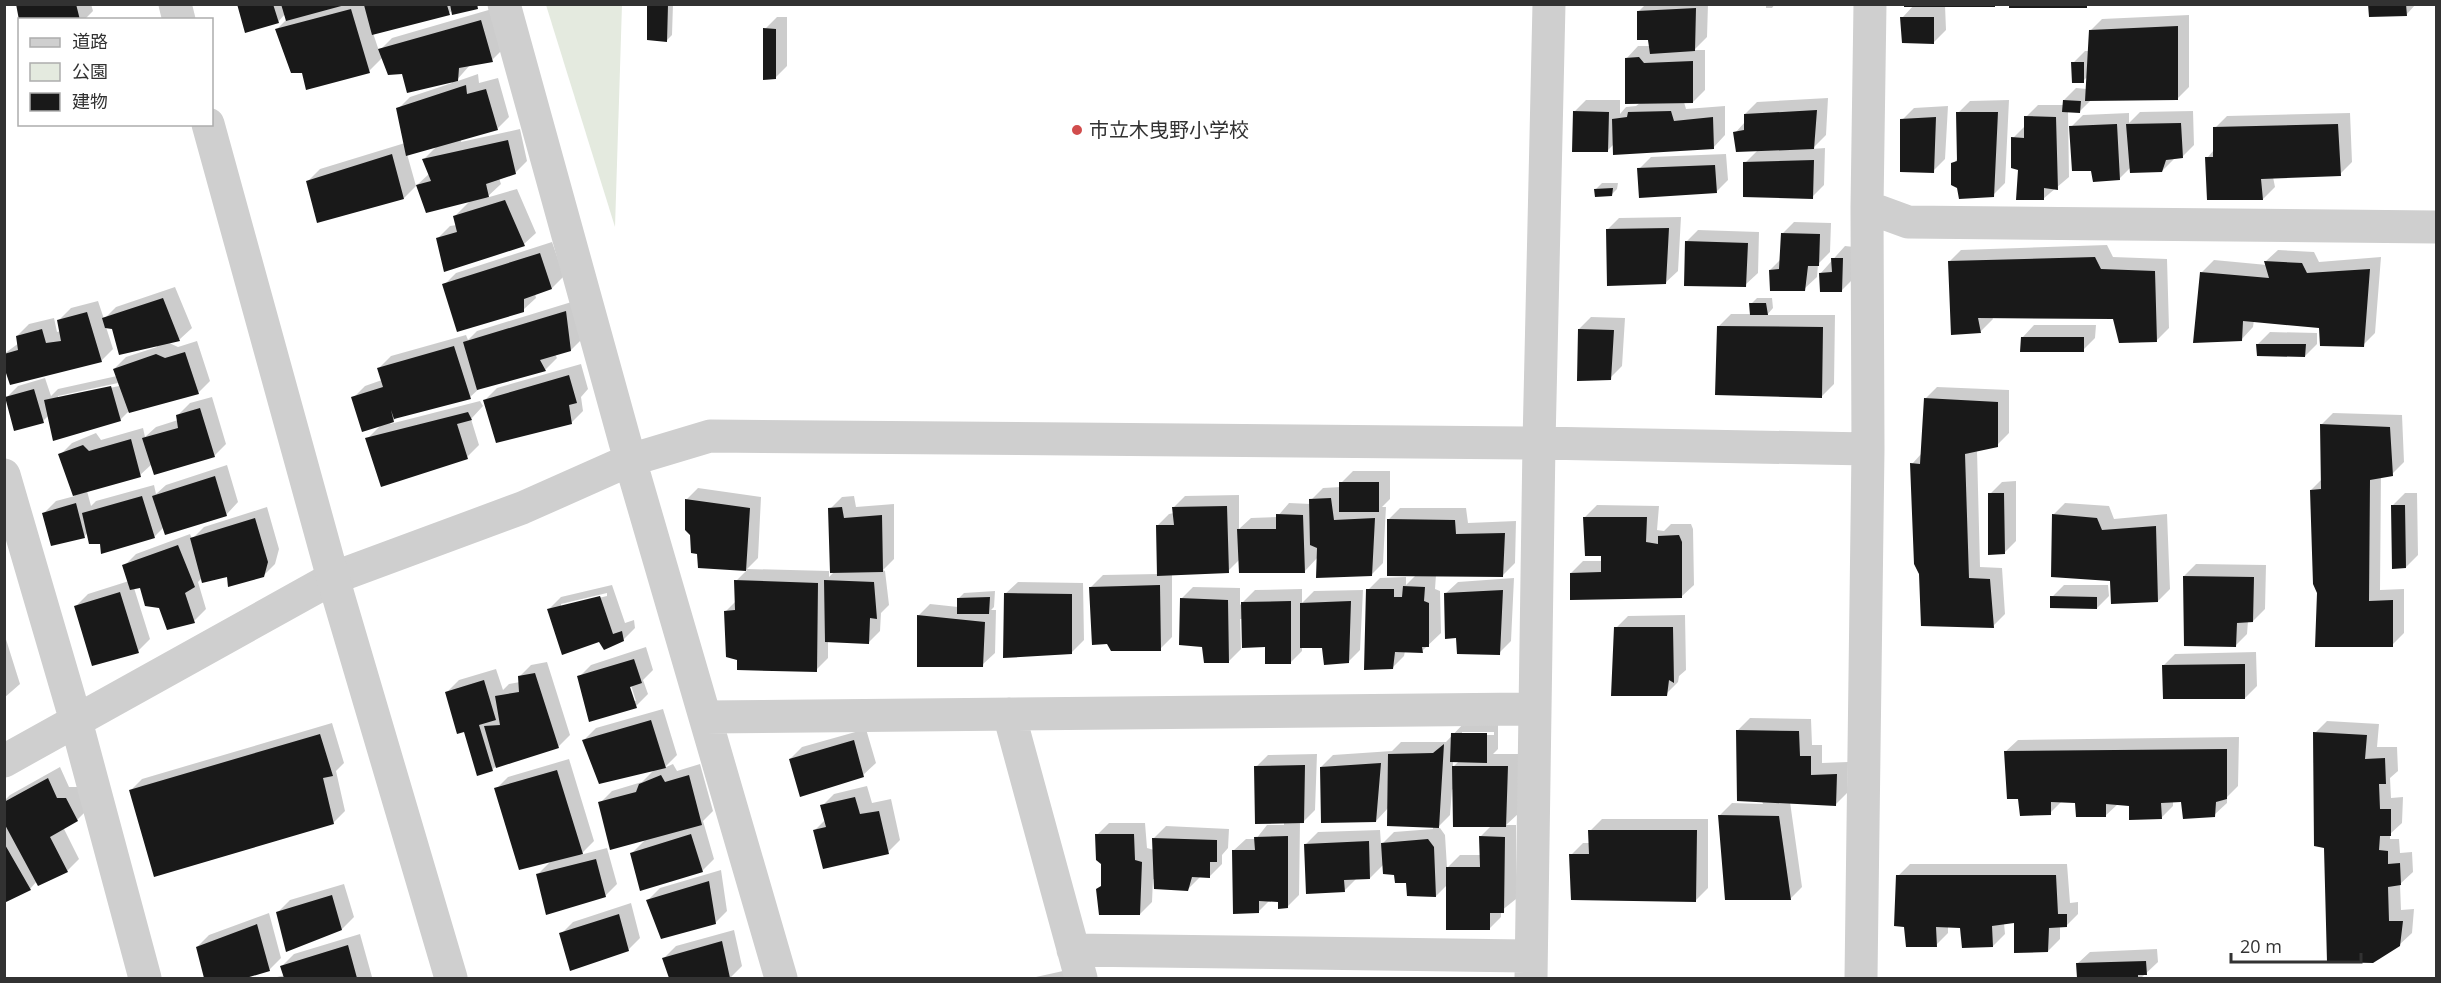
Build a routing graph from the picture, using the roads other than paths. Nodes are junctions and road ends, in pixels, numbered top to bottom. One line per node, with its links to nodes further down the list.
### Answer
1 (504, 4): 9 (street)
2 (1549, 4): 7 (street)
3 (1870, 4): 5 (street)
4 (209, 126): 12 (street)
5 (1867, 207): 6 (street); 8 (street)
6 (2436, 226)
7 (1539, 443): 8 (street); 9 (street); 13 (street)
8 (1868, 449): 23 (street)
9 (630, 460): 12 (street); 15 (street)
10 (4, 475): 11 (street)
11 (11, 520): 16 (street)
12 (333, 578): 16 (street); 21 (street)
13 (1535, 709): 14 (street); 19 (street)
14 (1009, 714): 15 (street); 18 (street)
15 (705, 717): 22 (street)
16 (76, 721): 17 (street); 20 (street)
17 (4, 761)
18 (1077, 964): 19 (street)
19 (1531, 967)
20 (145, 978)
21 (451, 978)
22 (781, 978)
23 (1861, 978)

